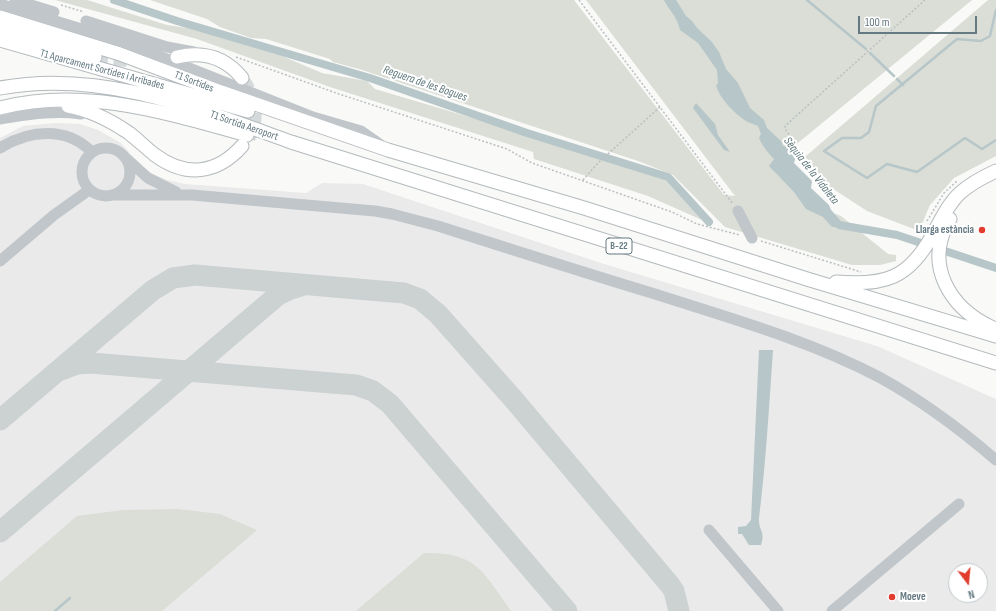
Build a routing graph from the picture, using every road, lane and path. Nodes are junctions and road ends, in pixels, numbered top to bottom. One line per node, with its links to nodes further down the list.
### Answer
1 (15, 0): 8 (lane)
2 (579, 0): 14 (path)
3 (925, 0): 18 (path)
4 (0, 4): 22 (lane)
5 (0, 17): 22 (main road, T1 Sortides)
6 (0, 28): 9 (main road)
7 (0, 40): 22 (main road, T1 Aparcament Sortides i Arribades)
8 (209, 55): 10 (main road); 11 (main road)
9 (95, 57)
10 (177, 57)
11 (242, 78)
12 (0, 88): 19 (main road, T1 Sortida Aeroport)
13 (339, 94): 26 (path)
14 (661, 107): 26 (path); 31 (path)
15 (0, 108): 16 (main road); 19 (main road, T1 Sortida Aeroport)
16 (100, 116): 17 (lane); 20 (main road)
17 (0, 119)
18 (792, 137)
19 (291, 142): 39 (main road, B-22)
20 (242, 146)
21 (0, 148): 23 (lane)
22 (388, 150): 36 (main road, B-22)
23 (92, 152): 24 (lane); 28 (lane)
24 (127, 160): 29 (lane); 30 (lane)
25 (996, 171): 32 (main road)
26 (583, 180): 33 (path)
27 (996, 180): 32 (main road)
28 (89, 190): 29 (lane); 34 (lane)
29 (111, 195): 30 (lane)
30 (192, 195): 40 (lane)
31 (738, 211): 33 (lane)
32 (938, 234): 36 (main road); 37 (main road)
33 (752, 238): 35 (path)
34 (0, 261)
35 (863, 272)
36 (807, 279): 38 (main road, B-22)
37 (996, 330)
38 (996, 336)
39 (996, 363)
40 (996, 460)
41 (959, 504): 44 (lane)
42 (709, 530): 43 (lane)
43 (778, 611)
44 (832, 611)

